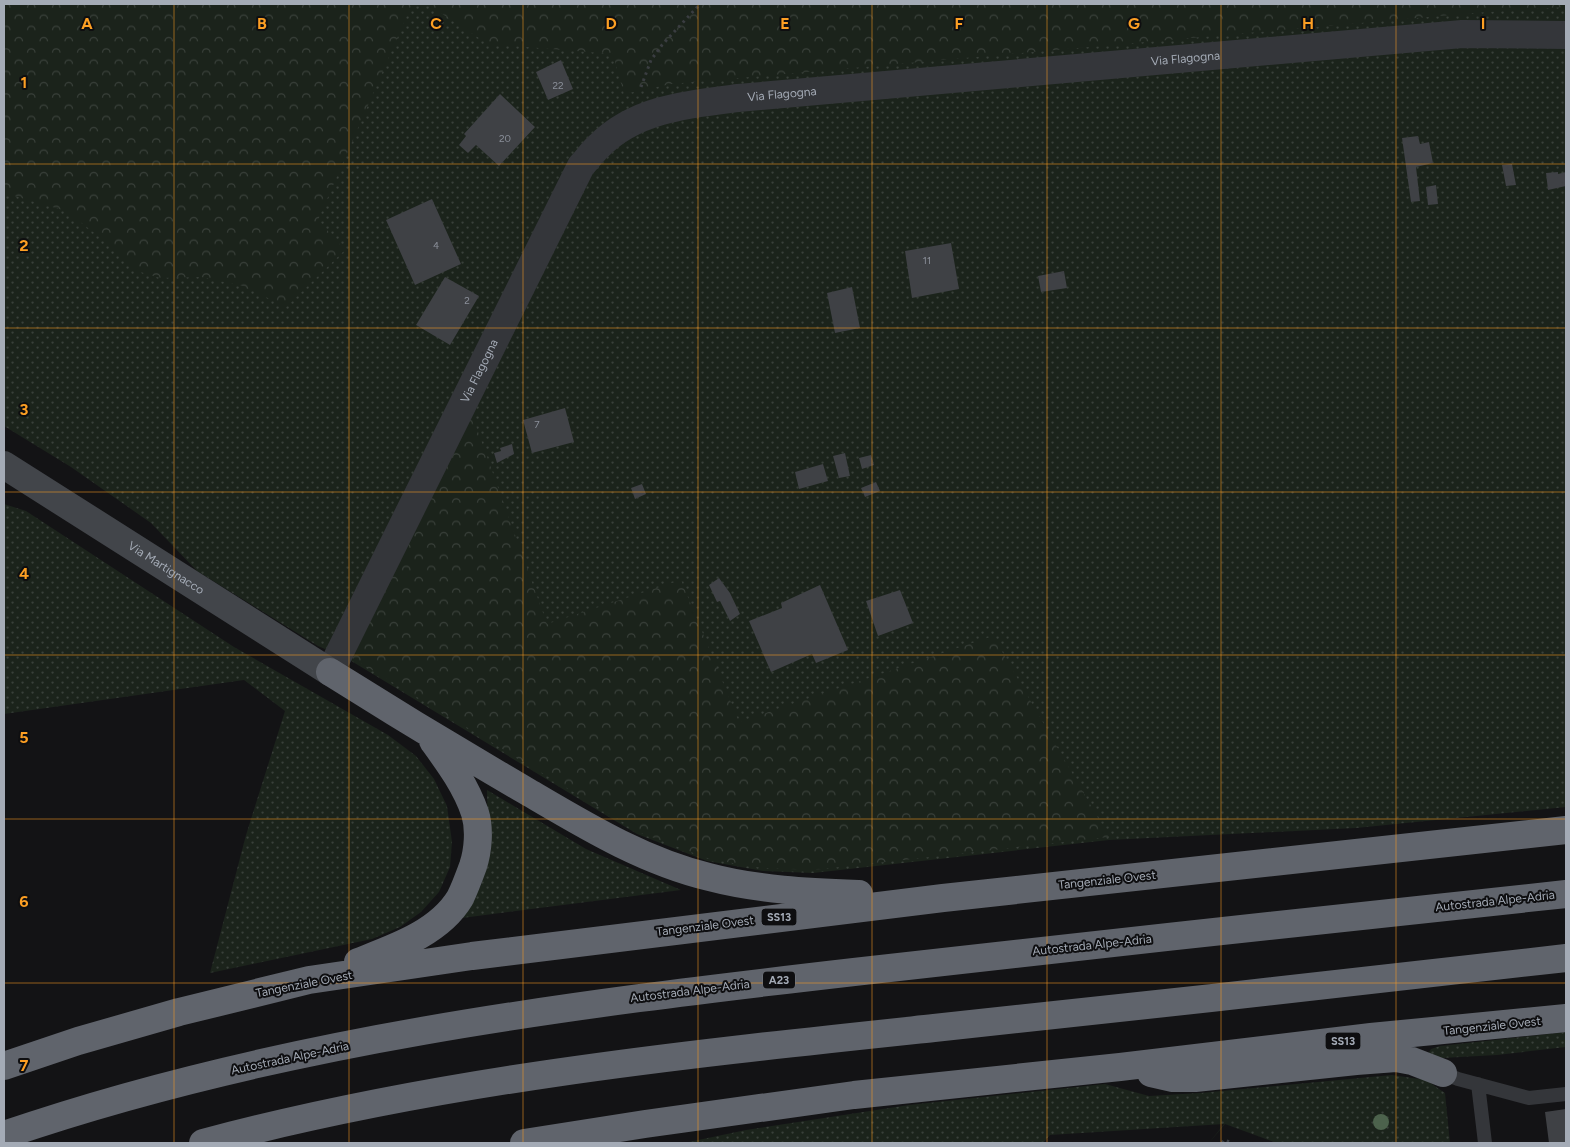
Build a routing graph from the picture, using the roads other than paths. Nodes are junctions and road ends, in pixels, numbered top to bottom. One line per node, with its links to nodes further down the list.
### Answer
1 (1566, 35): 3 (street, Via Flagogna)
2 (4, 465): 3 (main road, Via Martignacco)
3 (330, 672): 4 (highway)
4 (427, 734): 7 (highway); 9 (highway)
5 (1566, 830): 7 (highway, Tangenziale Ovest / SS13)
6 (1566, 894): 16 (highway, Autostrada Alpe-Adria / A23)
7 (943, 898): 9 (highway, Tangenziale Ovest / SS13)
8 (1566, 958): 17 (highway)
9 (309, 980): 11 (highway, Tangenziale Ovest / SS13)
10 (1566, 1018): 12 (highway, Tangenziale Ovest / SS13)
11 (4, 1066)
12 (1120, 1067): 13 (highway); 18 (highway, Tangenziale Ovest / SS13)
13 (1443, 1073): 14 (lane)
14 (1478, 1084): 15 (lane); 19 (lane)
15 (1566, 1094)
16 (4, 1135)
17 (203, 1143)
18 (524, 1143)
19 (1486, 1143)

